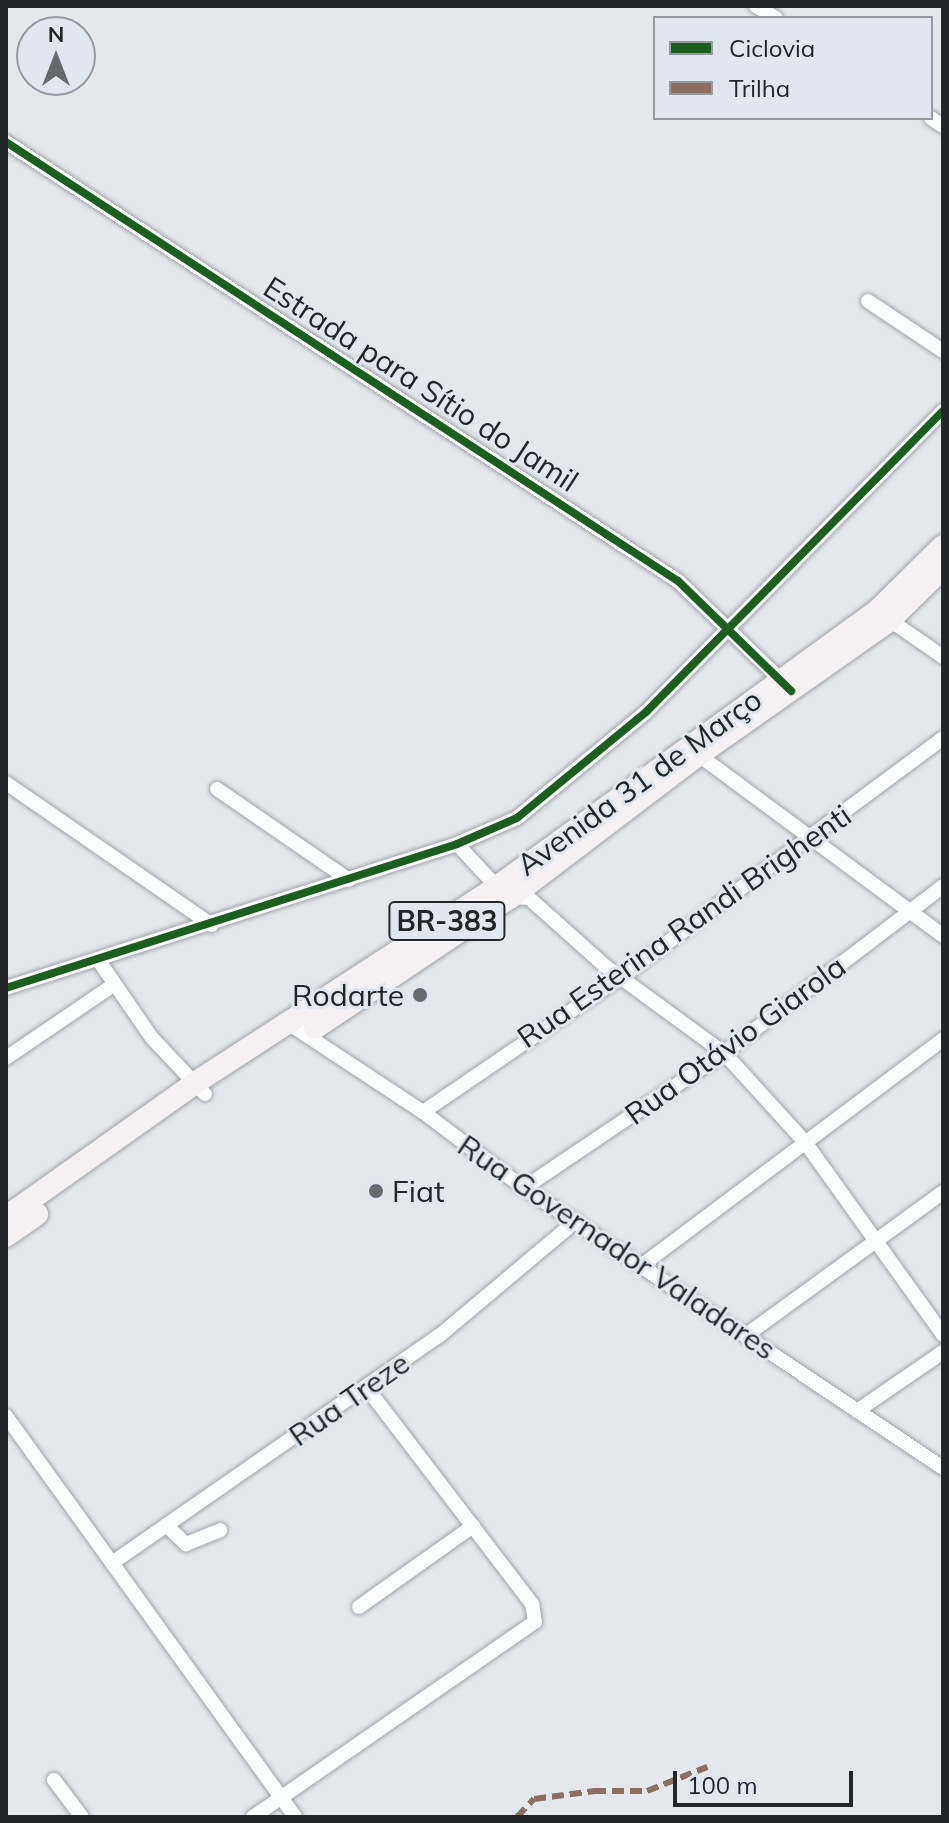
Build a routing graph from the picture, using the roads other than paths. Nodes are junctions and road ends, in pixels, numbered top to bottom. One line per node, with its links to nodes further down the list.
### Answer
1 (6, 142): 8 (street, Estrada para Sítio do Jamil)
2 (868, 301): 3 (street)
3 (943, 351)
4 (943, 411): 8 (street)
5 (943, 546): 7 (main road, Avenida 31 de Março / BR-383)
6 (943, 568): 7 (main road, Avenida 31 de Março / BR-383)
7 (884, 615): 9 (street); 10 (main road, Avenida 31 de Março / BR-383)
8 (730, 628): 10 (street, Estrada para Sítio do Jamil); 16 (street)
9 (943, 657)
10 (786, 684): 12 (main road, Avenida 31 de Março / BR-383)
11 (943, 738): 15 (street, Rua Esterina Randi Brighenti)
12 (692, 750): 15 (street); 19 (main road, Avenida 31 de Março / BR-383)
13 (6, 783): 21 (street)
14 (217, 789): 17 (street)
15 (809, 839): 20 (street); 24 (street, Rua Esterina Randi Brighenti)
16 (457, 844): 17 (street); 19 (street)
17 (349, 880): 21 (street)
18 (943, 886): 20 (street, Rua Otávio Giarola)
19 (504, 892): 24 (street); 27 (main road, Avenida 31 de Março / BR-383)
20 (909, 912): 22 (street); 29 (street, Rua Otávio Giarola)
21 (212, 925): 23 (street)
22 (943, 936)
23 (99, 961): 25 (street); 26 (street)
24 (624, 975): 29 (street); 32 (street, Rua Esterina Randi Brighenti)
25 (112, 986): 30 (street); 31 (street)
26 (6, 988)
27 (298, 1030): 31 (main road, Avenida 31 de Março / BR-383); 32 (street, Rua Governador Valadares)
28 (943, 1039): 33 (street)
29 (724, 1053): 33 (street); 34 (street, Rua Otávio Giarola)
30 (6, 1058)
31 (200, 1089): 36 (main road, Avenida 31 de Março / BR-383); 38 (main road, Avenida 31 de Março / BR-383)
32 (423, 1112): 34 (street, Rua Governador Valadares)
33 (805, 1142): 39 (street); 40 (street)
34 (524, 1188): 37 (street, Rua Governador Valadares)
35 (943, 1192): 39 (street)
36 (6, 1217)
37 (576, 1221): 40 (street, Rua Governador Valadares); 44 (street, Rua Treze)
38 (6, 1236)
39 (876, 1238): 41 (street); 42 (street)
40 (641, 1266): 42 (street, Rua Governador Valadares)
41 (943, 1335)
42 (745, 1336): 45 (street, Rua Governador Valadares)
43 (943, 1352): 45 (street)
44 (366, 1387): 48 (street, Rua Treze); 49 (street)
45 (857, 1411): 47 (street, Rua Governador Valadares)
46 (7, 1418): 51 (street)
47 (943, 1468)
48 (166, 1525): 50 (street); 51 (street, Rua Treze)
49 (473, 1526): 52 (street); 54 (street)
50 (220, 1530)
51 (112, 1563): 54 (street)
52 (359, 1607)
53 (54, 1780): 55 (street)
54 (280, 1796): 56 (street); 57 (street)
55 (82, 1817)
56 (253, 1817)
57 (295, 1817)

